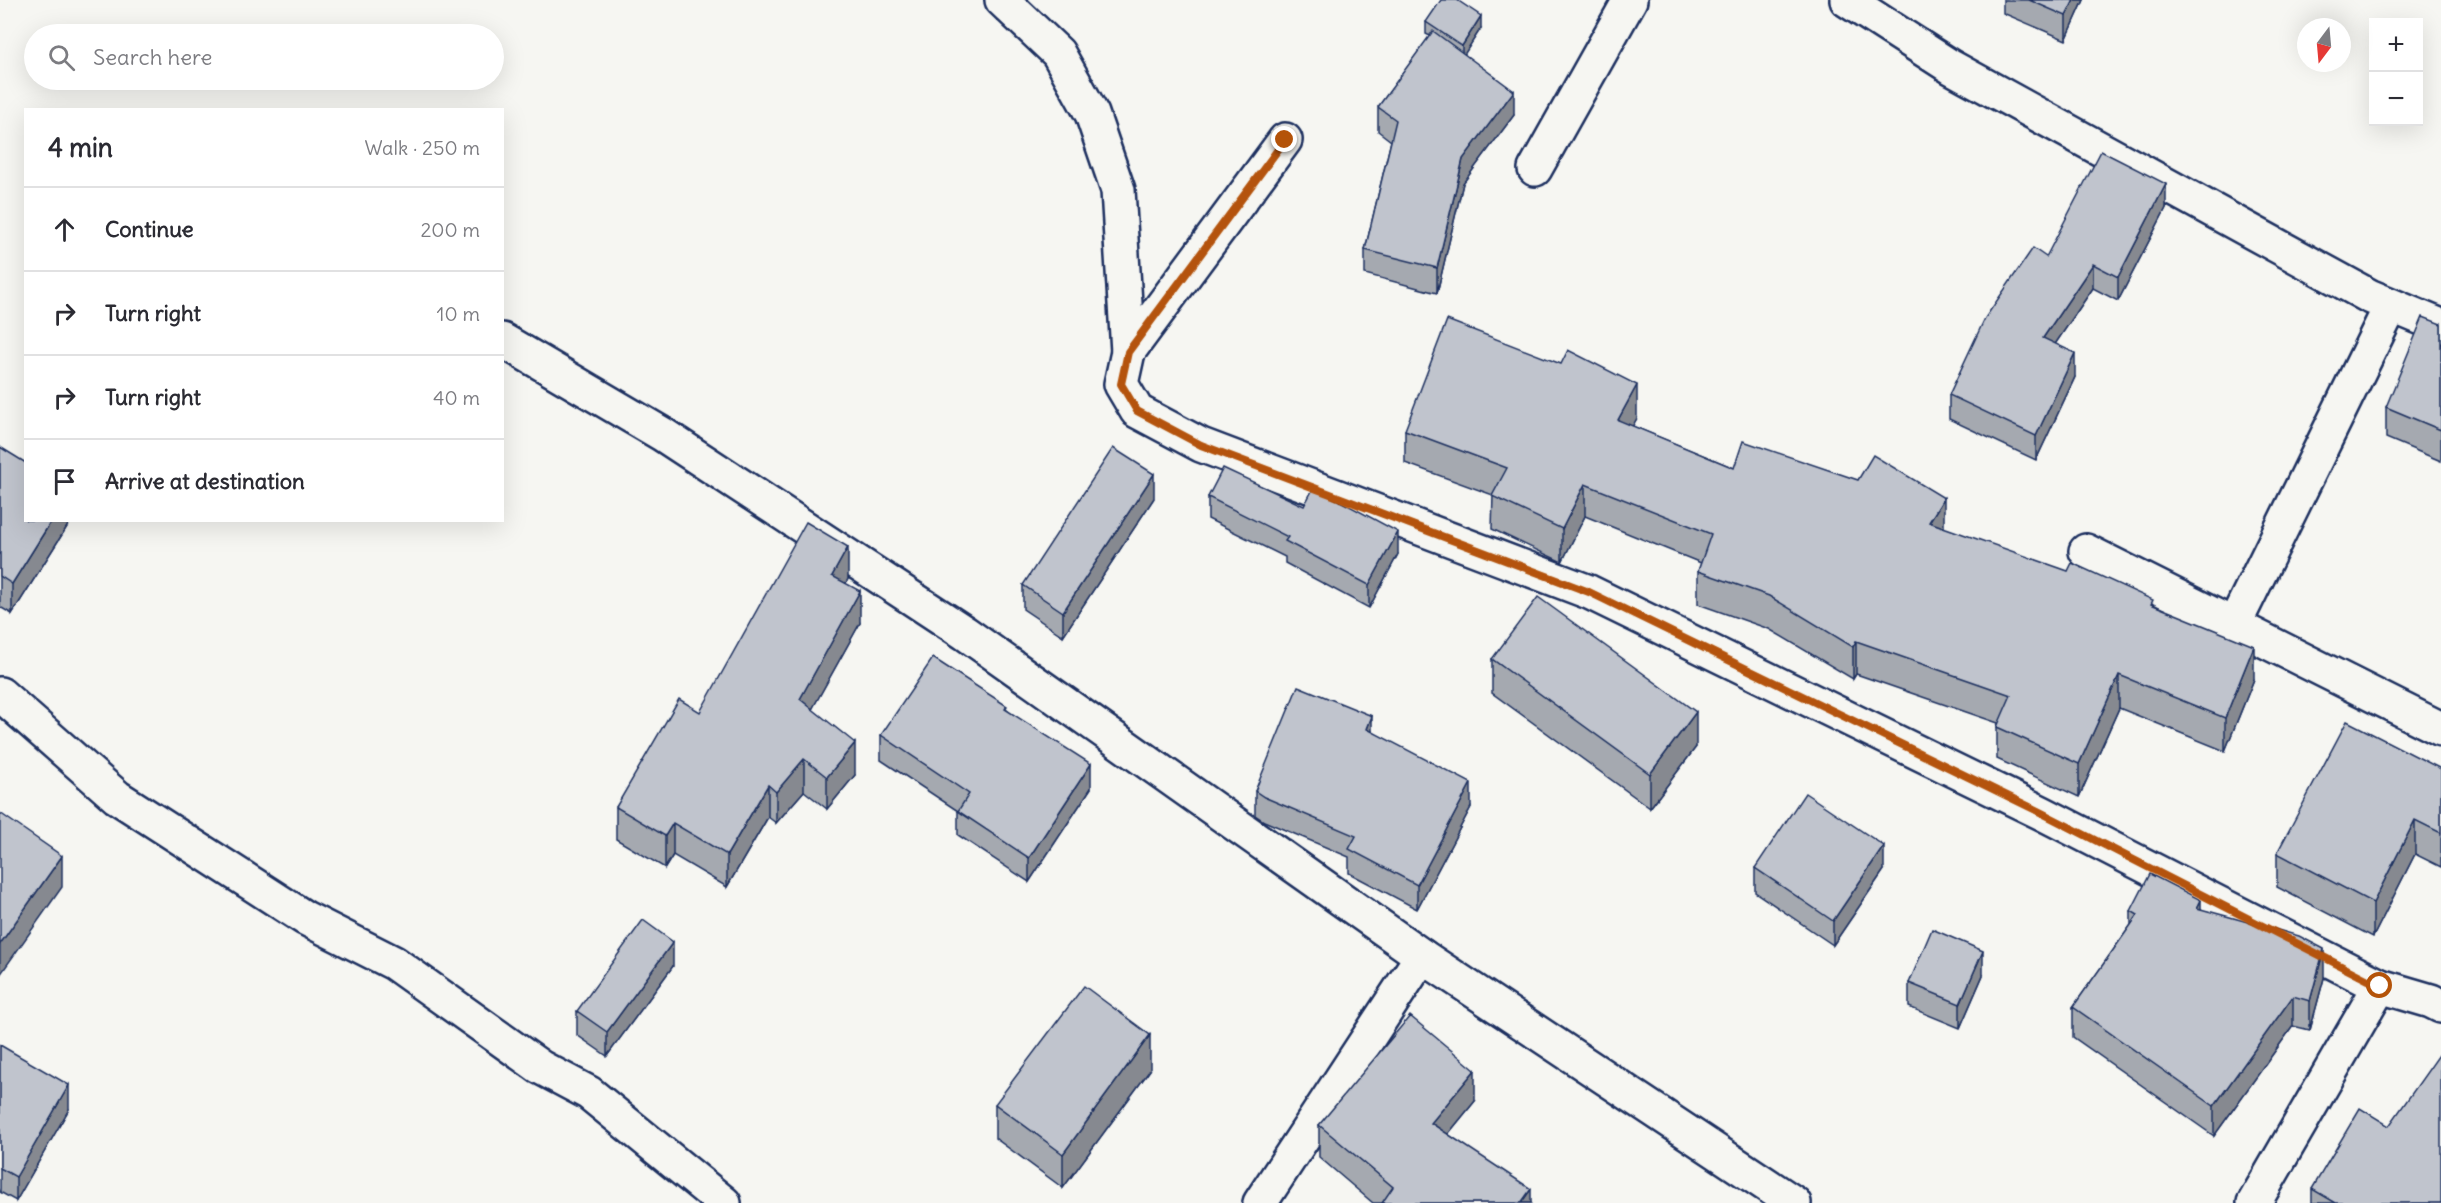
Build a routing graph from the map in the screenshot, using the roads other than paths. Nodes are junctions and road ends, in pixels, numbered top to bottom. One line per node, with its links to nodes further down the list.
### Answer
1 (1002, 0): 9 (street)
2 (1630, 0): 5 (street)
3 (1847, 0): 6 (street)
4 (1285, 140): 9 (street)
5 (1535, 169)
6 (2391, 306): 7 (street); 11 (street)
7 (2441, 326)
8 (504, 341): 14 (street)
9 (1128, 352): 15 (street)
10 (2086, 550): 11 (street)
11 (2234, 625): 13 (street)
12 (0, 694): 17 (street)
13 (2441, 729)
14 (1422, 956): 18 (street); 19 (street)
15 (2380, 986): 16 (street); 20 (street)
16 (2438, 997)
17 (724, 1203)
18 (1260, 1203)
19 (1794, 1203)
20 (2254, 1203)

